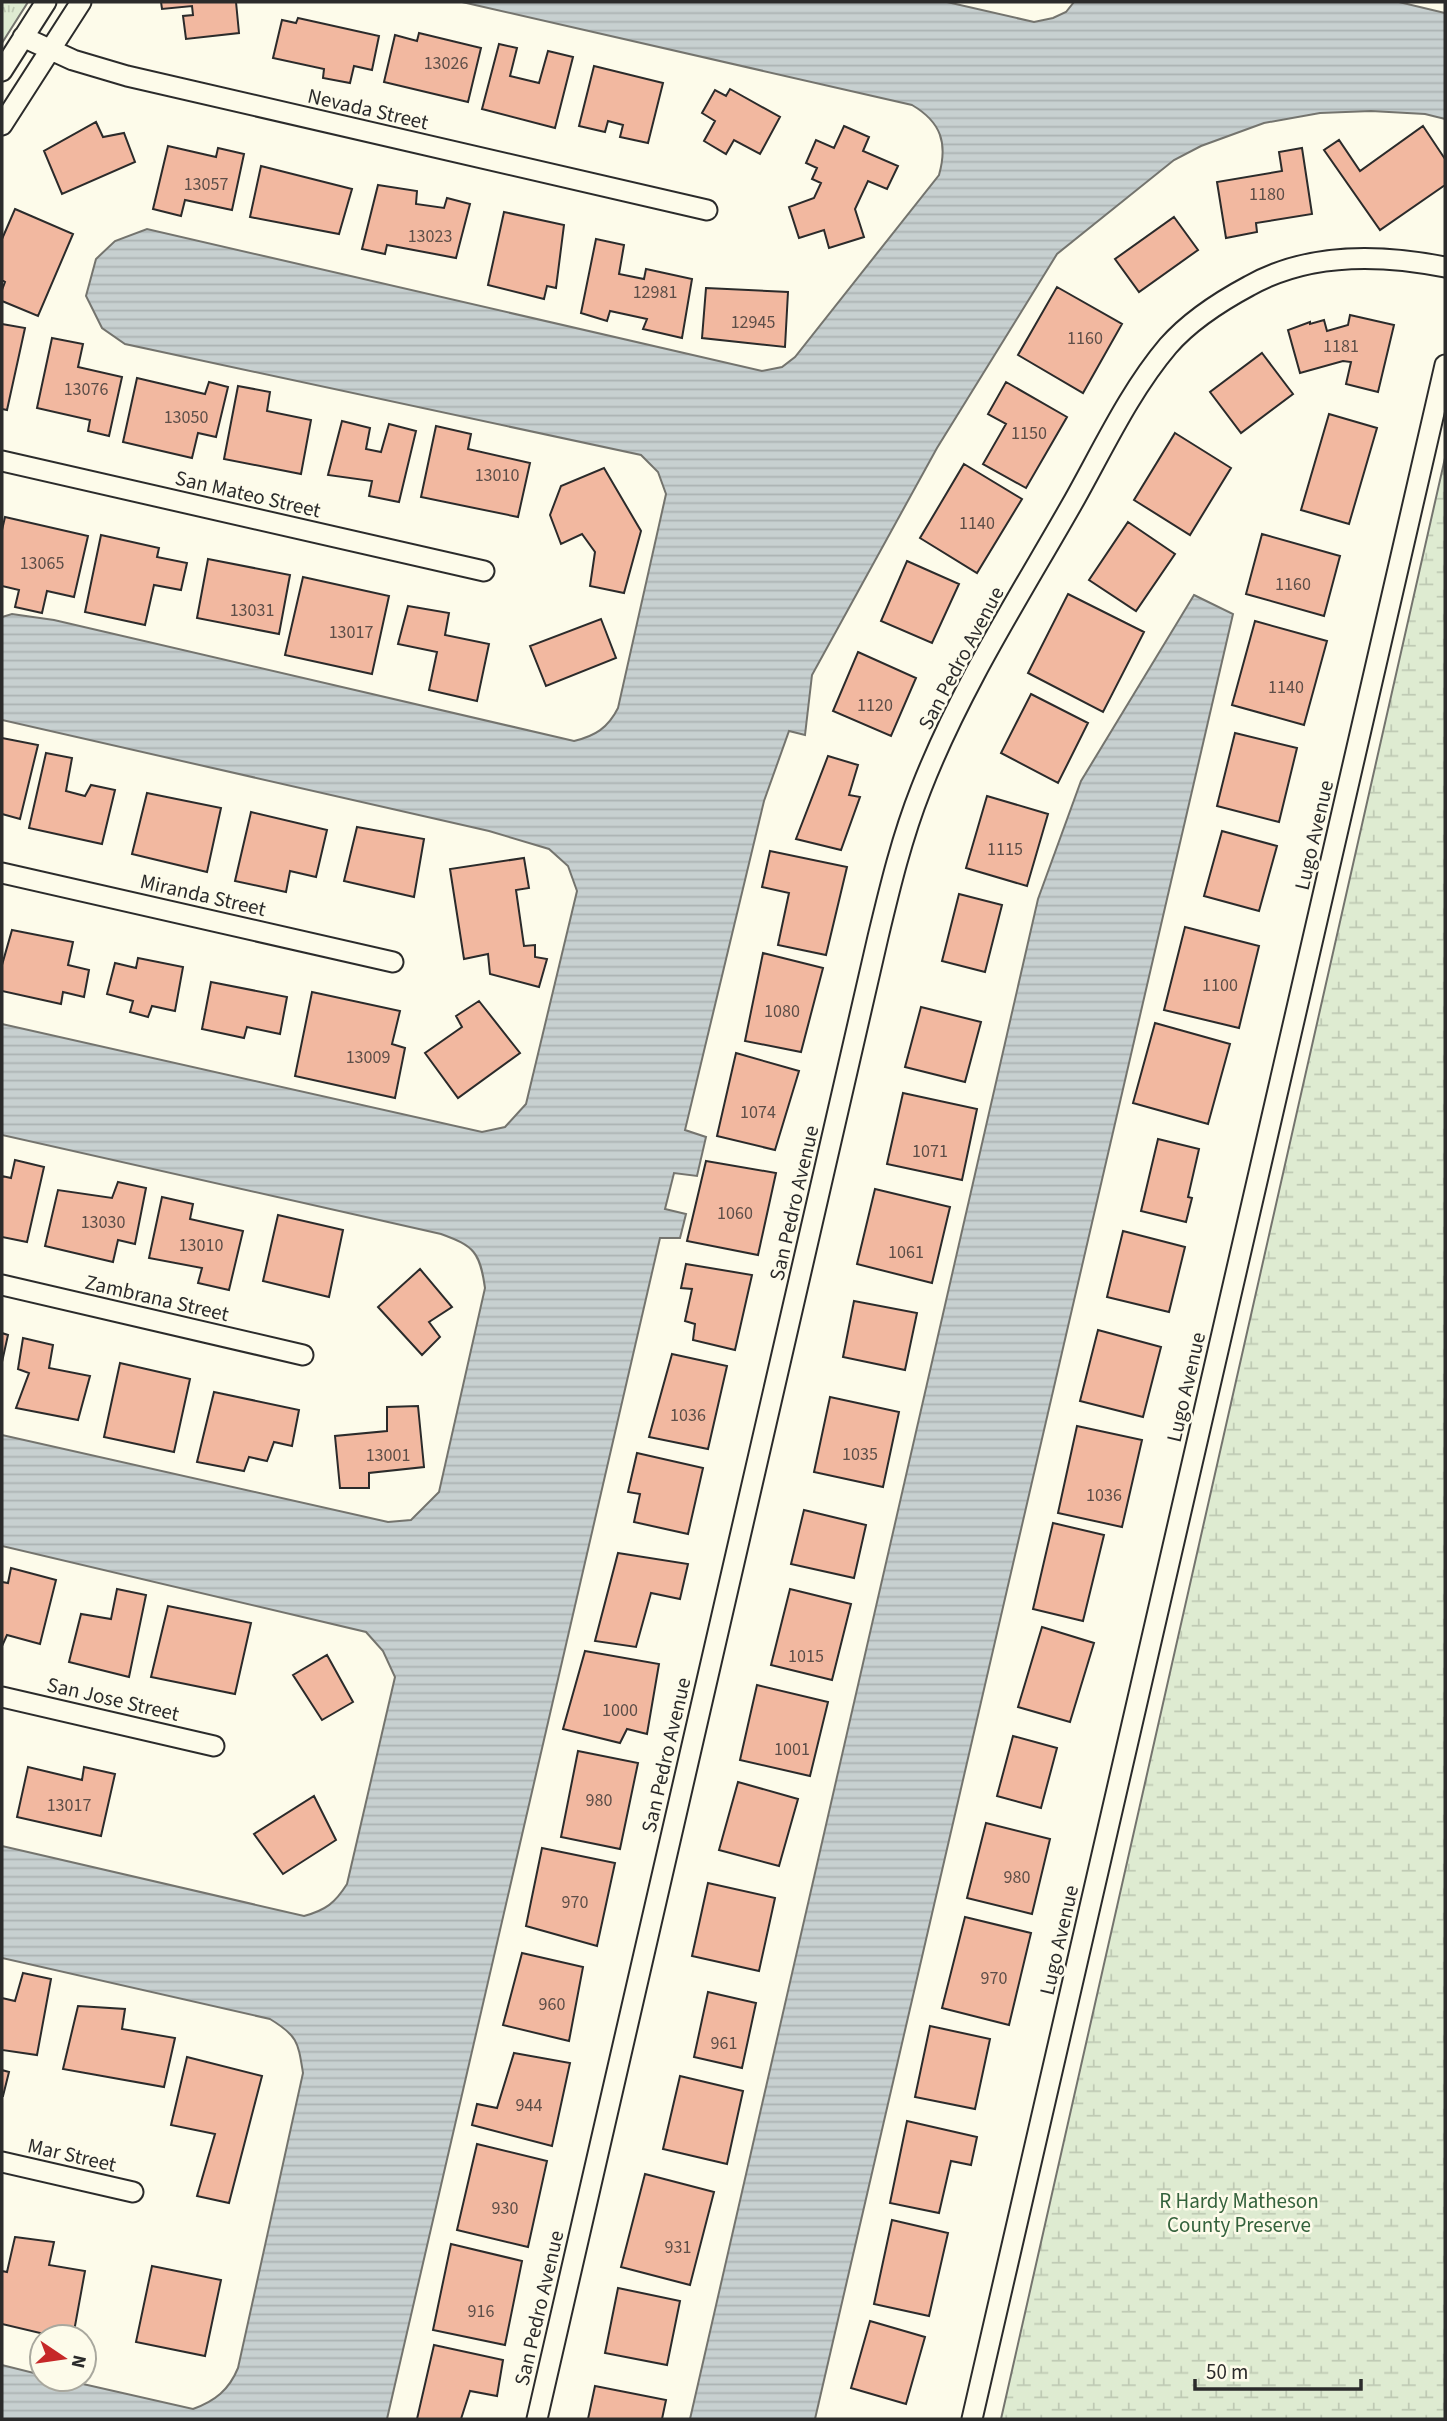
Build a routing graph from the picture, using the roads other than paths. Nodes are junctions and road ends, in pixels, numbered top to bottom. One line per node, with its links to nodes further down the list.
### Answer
1 (46, 2): 3 (street)
2 (80, 2): 4 (street)
3 (23, 37): 4 (street, Nevada Street); 5 (street)
4 (50, 49): 6 (street); 7 (street, Nevada Street)
5 (2, 71)
6 (2, 125)
7 (707, 210)
8 (1445, 267): 20 (street, San Pedro Avenue)
9 (1445, 365): 21 (street, Lugo Avenue)
10 (2, 461): 11 (street, San Mateo Street)
11 (484, 571)
12 (2, 873): 13 (street, Miranda Street)
13 (393, 962)
14 (2, 1285): 15 (street, Zambrana Street)
15 (303, 1354)
16 (2, 1697): 17 (street, San Jose Street)
17 (214, 1746)
18 (2, 2162): 19 (street, Mar Street)
19 (133, 2192)
20 (537, 2419)
21 (972, 2419)

